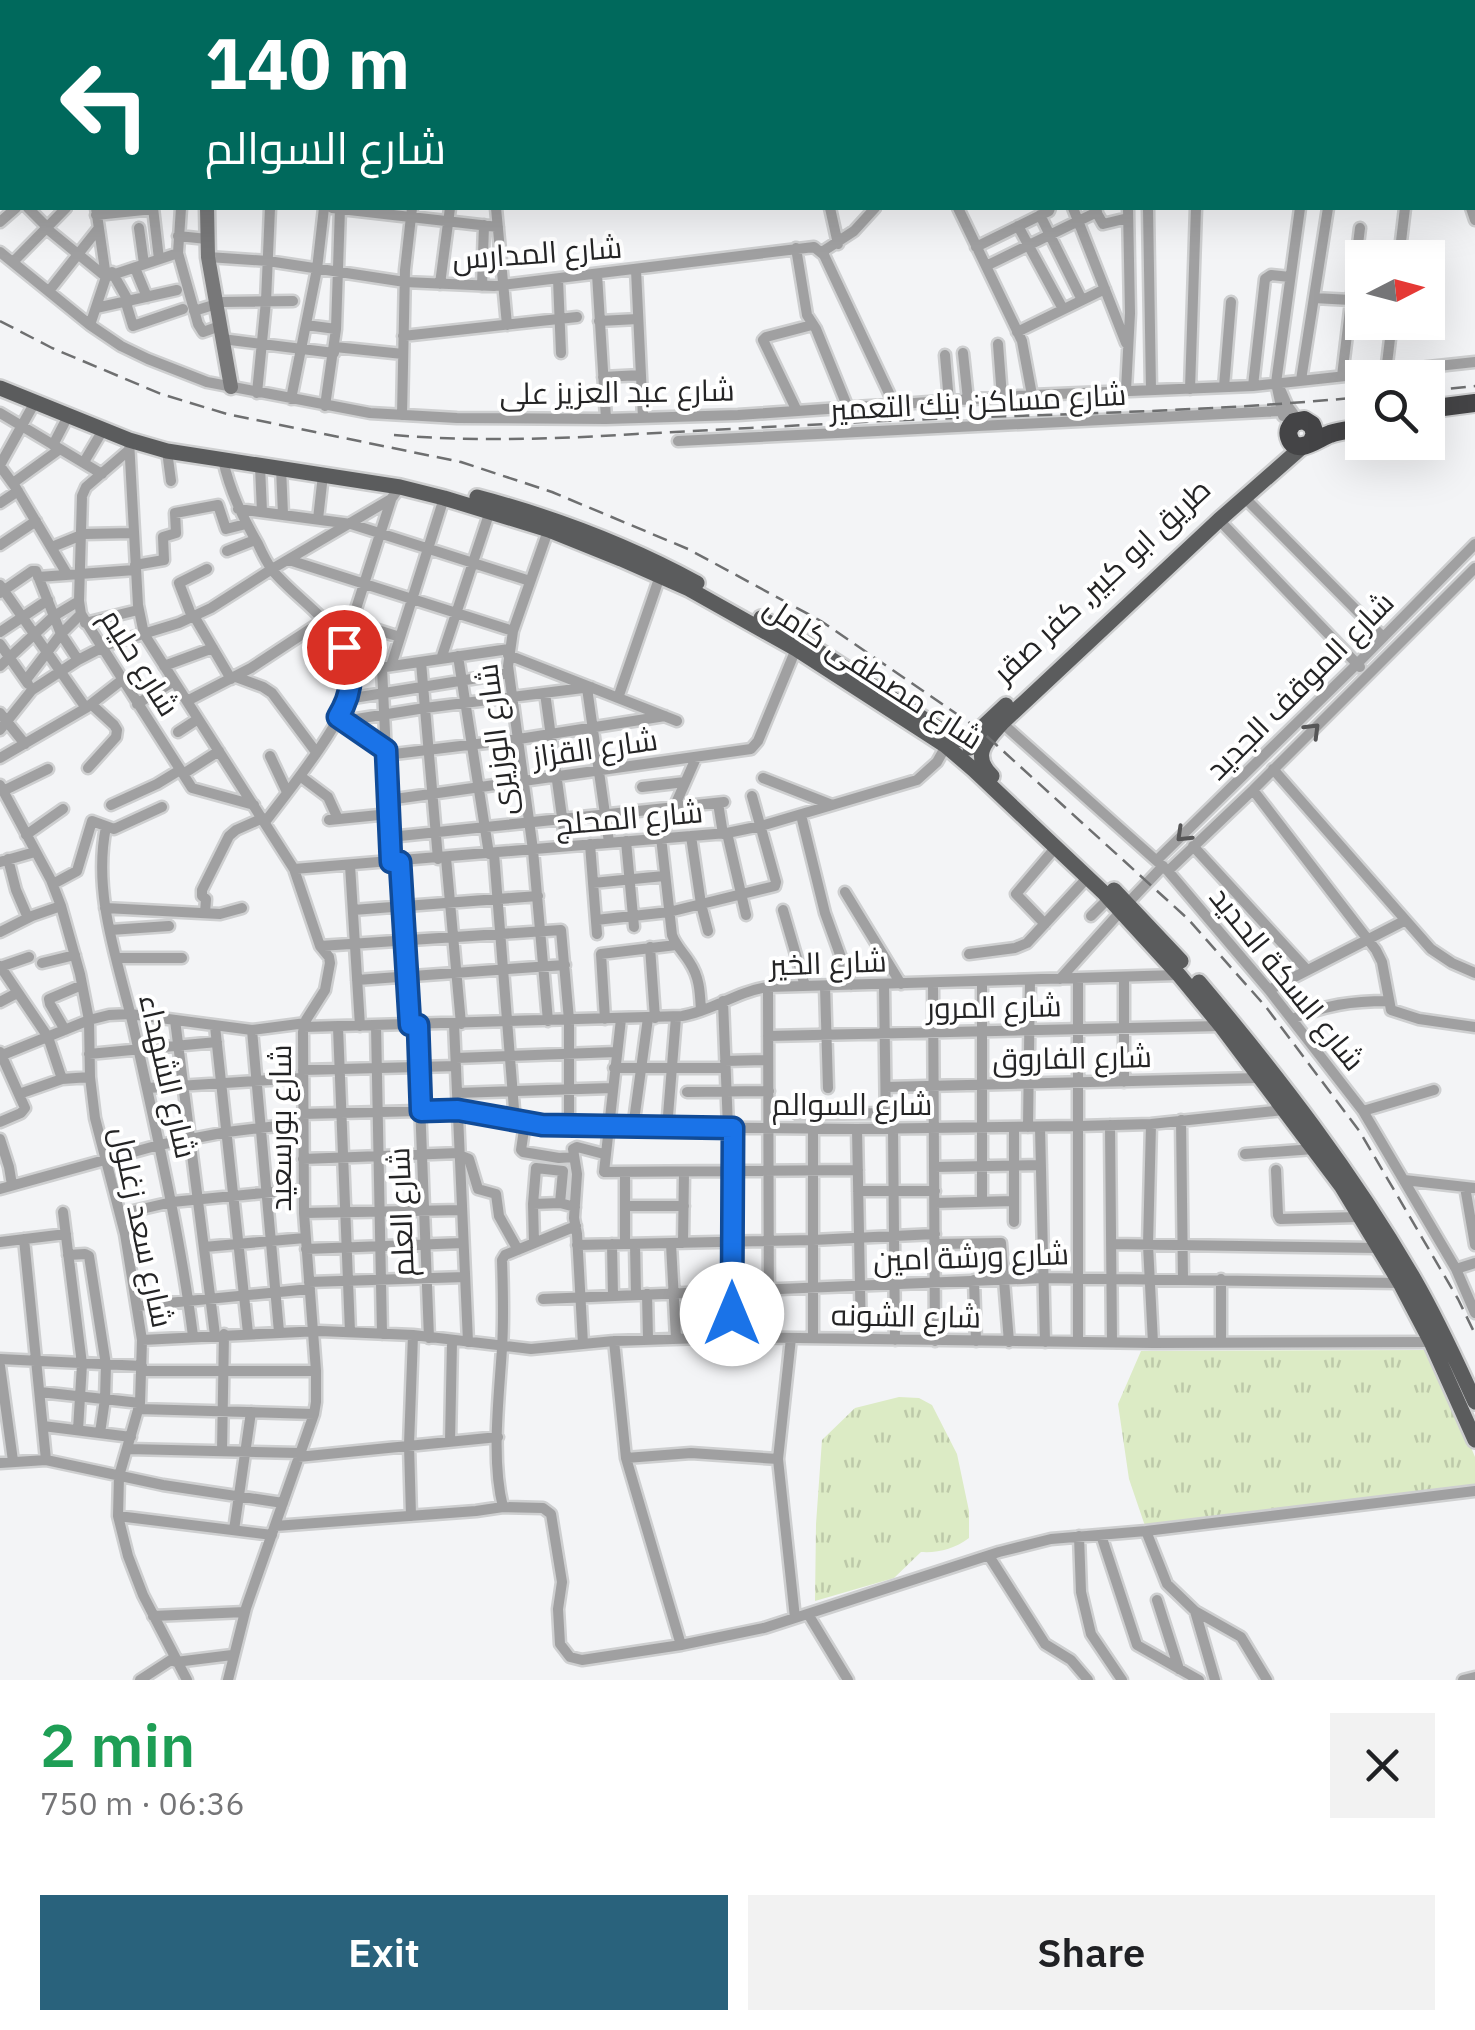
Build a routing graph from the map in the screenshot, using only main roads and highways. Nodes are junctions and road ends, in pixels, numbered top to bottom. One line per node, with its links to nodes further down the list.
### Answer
1 (0, 378): 10 (main road, شارع مصطفى كامل)
2 (0, 388): 10 (main road, شارع مصطفى كامل)
3 (1475, 403): 4 (highway)
4 (1445, 407)
5 (1475, 415): 6 (highway)
6 (1445, 419)
7 (1345, 422): 9 (highway)
8 (1345, 431): 9 (highway, طريق ابو كبير, كفر صقر)
9 (1299, 434): 11 (main road, طريق ابو كبير, كفر صقر); 12 (main road, طريق ابو كبير, كفر صقر)
10 (550, 525): 11 (main road, شارع مصطفى كامل); 12 (main road, شارع مصطفى كامل)
11 (972, 740): 12 (main road)
12 (979, 769): 13 (main road, شارع مصطفى كامل); 13 (main road, شارع مصطفى كامل)
13 (1125, 907): 14 (main road, شارع مصطفى كامل); 14 (main road, شارع مصطفى كامل)
14 (1338, 1170): 15 (main road, شارع مصطفى كامل); 16 (main road, شارع مصطفى كامل)
15 (1475, 1402)
16 (1475, 1440)

